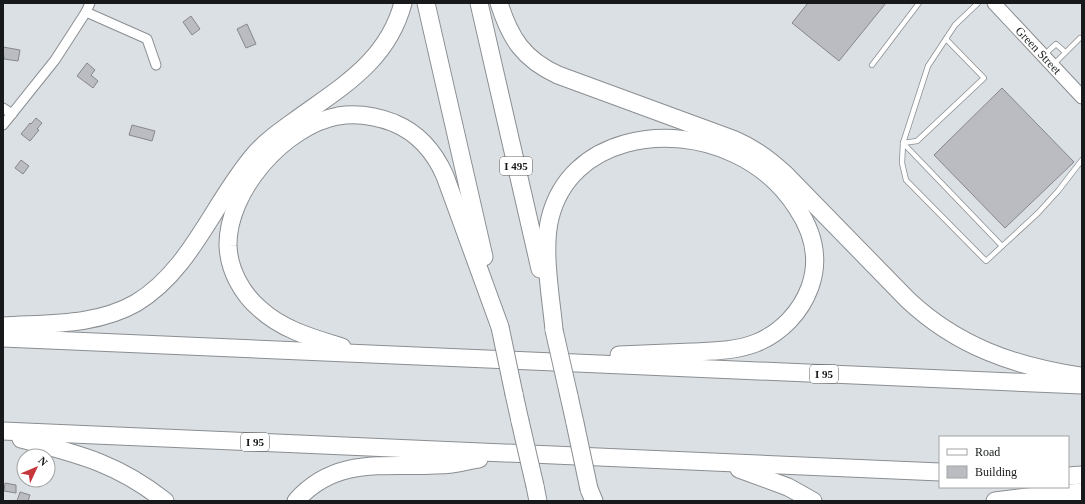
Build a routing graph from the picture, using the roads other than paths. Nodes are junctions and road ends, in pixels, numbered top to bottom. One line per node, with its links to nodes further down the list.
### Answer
1 (90, 3): 9 (street)
2 (403, 3): 24 (highway)
3 (426, 3): 25 (highway)
4 (479, 3): 26 (highway, I 495)
5 (499, 3): 30 (highway)
6 (918, 3): 15 (lane)
7 (978, 3): 11 (lane)
8 (994, 3): 13 (main road, Green Street)
9 (86, 12): 14 (street); 19 (street)
10 (1080, 38): 12 (lane)
11 (946, 39): 21 (lane); 21 (lane)
12 (1065, 52): 13 (lane); 16 (lane)
13 (1043, 56): 16 (main road, Green Street)
14 (156, 65)
15 (872, 65)
16 (1052, 65): 17 (main road, Green Street)
17 (1082, 97)
18 (3, 108): 19 (street)
19 (12, 114): 20 (street)
20 (3, 125)
21 (903, 143): 23 (lane); 23 (lane)
22 (1082, 160): 23 (lane)
23 (1002, 246)
24 (3, 326)
25 (500, 327): 28 (highway); 40 (highway, bridge)
26 (554, 330): 29 (highway); 41 (highway, I 495, bridge)
27 (3, 338): 28 (highway, I 95)
28 (361, 354): 29 (highway, I 95)
29 (565, 363): 31 (highway, I 95)
30 (1082, 377)
31 (1082, 385)
32 (3, 431): 34 (highway, I 95)
33 (3, 434): 42 (highway)
34 (508, 453): 35 (highway, I 95); 43 (highway)
35 (721, 463): 36 (highway, I 95); 44 (highway)
36 (939, 472)
37 (1082, 475): 38 (highway)
38 (1069, 476)
39 (1082, 492): 45 (highway)
40 (537, 496)
41 (592, 497)
42 (165, 501)
43 (296, 501)
44 (813, 501)
45 (995, 501)

